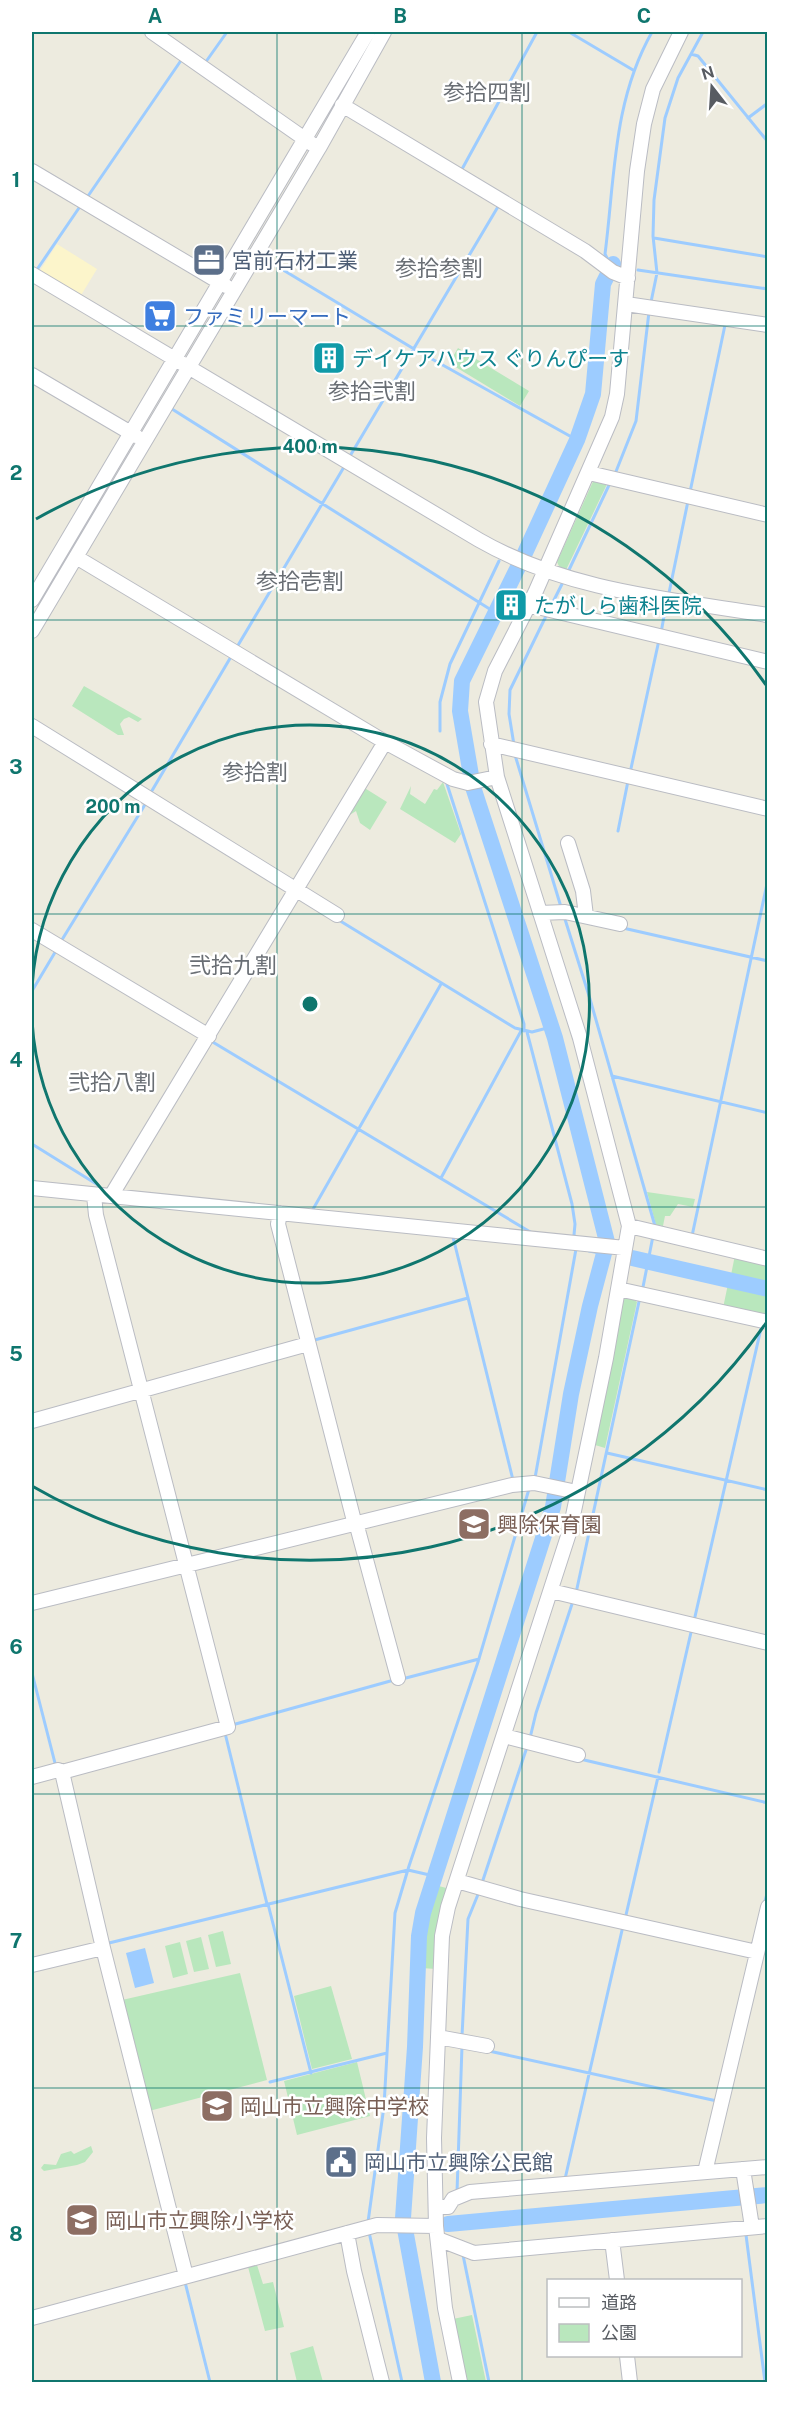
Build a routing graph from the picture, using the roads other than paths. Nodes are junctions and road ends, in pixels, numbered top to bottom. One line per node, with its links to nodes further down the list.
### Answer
1 (152, 32): 6 (street)
2 (368, 32): 6 (street)
3 (384, 32): 5 (street)
4 (681, 32): 9 (street)
5 (342, 105): 6 (street); 9 (street)
6 (310, 141): 10 (street)
7 (32, 171): 10 (street)
8 (33, 275): 13 (street)
9 (628, 278): 11 (street)
10 (223, 286): 13 (street)
11 (626, 304): 12 (street); 16 (street)
12 (768, 325)
13 (180, 363): 15 (street); 19 (street)
14 (32, 375): 15 (street)
15 (133, 436): 18 (street); 20 (street)
16 (589, 473): 17 (street); 19 (street)
17 (768, 515)
18 (76, 557): 20 (street); 27 (street)
19 (545, 572): 22 (street); 23 (street)
20 (45, 583): 21 (street); 24 (street)
21 (32, 600)
22 (529, 605): 25 (street); 28 (street)
23 (768, 615)
24 (32, 631)
25 (768, 662)
26 (32, 726): 32 (street)
27 (385, 742): 29 (street); 32 (street)
28 (491, 744): 29 (street); 30 (street)
29 (497, 777): 33 (street)
30 (768, 809)
31 (568, 843): 35 (street)
32 (296, 891): 34 (street); 38 (street)
33 (540, 913): 35 (street); 43 (street)
34 (337, 915)
35 (586, 916): 36 (street)
36 (620, 924)
37 (32, 930): 38 (street)
38 (207, 1038): 40 (street)
39 (32, 1188): 41 (street)
40 (111, 1197): 41 (street); 42 (street)
41 (94, 1198): 49 (street)
42 (280, 1217): 44 (street); 48 (street)
43 (630, 1226): 44 (street); 45 (street)
44 (622, 1248): 46 (street)
45 (768, 1259)
46 (618, 1289): 47 (street); 51 (street)
47 (768, 1322)
48 (308, 1342): 49 (street); 52 (street)
49 (141, 1391): 50 (street); 53 (street)
50 (32, 1421)
51 (578, 1492): 52 (street); 54 (street)
52 (355, 1523): 53 (street); 57 (street)
53 (187, 1564): 55 (street); 60 (street)
54 (551, 1591): 56 (street); 58 (street)
55 (32, 1604)
56 (768, 1643)
57 (398, 1678)
58 (504, 1736): 59 (street); 62 (street)
59 (578, 1755)
60 (62, 1772): 61 (street); 64 (street)
61 (32, 1777)
62 (457, 1881): 65 (street); 67 (street)
63 (768, 1907): 65 (street)
64 (103, 1948): 66 (street); 78 (street)
65 (757, 1952): 70 (street)
66 (32, 1965)
67 (438, 2037): 68 (street); 72 (street)
68 (487, 2046)
69 (768, 2167): 71 (street)
70 (706, 2168): 71 (street); 72 (street)
71 (743, 2169): 74 (street)
72 (437, 2207): 75 (street)
73 (768, 2226): 74 (street)
74 (752, 2227): 77 (street)
75 (437, 2233): 76 (street); 77 (street); 83 (street)
76 (348, 2237): 78 (street); 82 (street)
77 (612, 2240): 79 (street)
78 (186, 2276): 80 (street)
79 (617, 2279)
80 (32, 2318)
81 (627, 2357): 84 (street)
82 (382, 2382)
83 (460, 2382)
84 (630, 2382)

